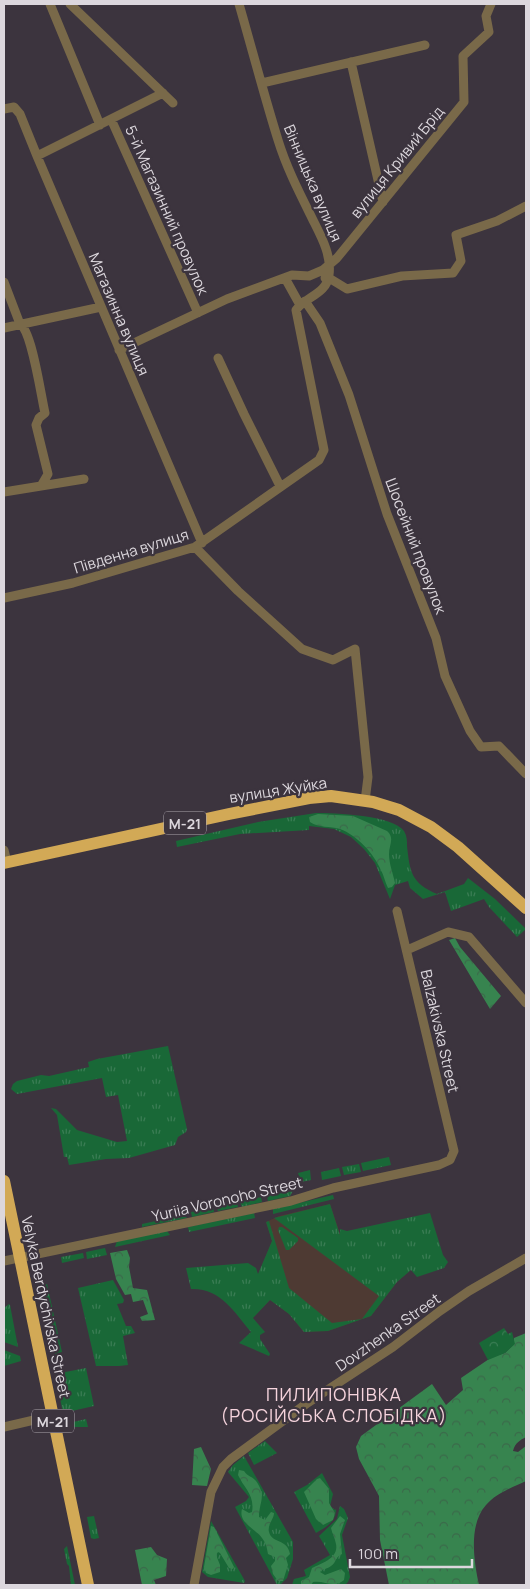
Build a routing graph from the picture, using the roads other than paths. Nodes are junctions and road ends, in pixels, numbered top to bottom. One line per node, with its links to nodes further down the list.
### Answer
1 (50, 4): 12 (street, 5-й Магазинний провулок)
2 (70, 4): 8 (street)
3 (240, 4): 7 (street, Вінницька вулиця)
4 (491, 4): 14 (street, вулиця Кривий Брід)
5 (425, 45): 6 (street)
6 (351, 62): 7 (street); 14 (street)
7 (262, 83): 16 (street, Вінницька вулиця)
8 (163, 93): 9 (street); 11 (street)
9 (173, 103)
10 (4, 109): 13 (street, Магазинна вулиця)
11 (110, 119): 12 (street); 23 (street, 5-й Магазинний провулок)
12 (100, 125): 13 (street)
13 (37, 156): 22 (street, Магазинна вулиця)
14 (382, 202): 16 (street, вулиця Кривий Брід)
15 (526, 206): 19 (street)
16 (330, 265): 17 (street, вулиця Кривий Брід); 19 (street, Вінницька вулиця)
17 (309, 276): 18 (street, вулиця Кривий Брід); 19 (street)
18 (285, 278): 21 (street); 23 (street, вулиця Кривий Брід)
19 (329, 278): 21 (street)
20 (4, 282): 24 (street)
21 (302, 303): 30 (street, Південна вулиця); 34 (street, Шосейний провулок)
22 (101, 307): 24 (street); 26 (street, Магазинна вулиця)
23 (198, 312): 26 (street, вулиця Кривий Брід)
24 (20, 324): 25 (street); 29 (street)
25 (4, 328)
26 (119, 350): 32 (street, Магазинна вулиця)
27 (218, 358): 30 (street)
28 (84, 479): 29 (street)
29 (41, 486): 31 (street)
30 (280, 486): 32 (street, Південна вулиця)
31 (4, 492)
32 (198, 544): 33 (street, Південна вулиця); 35 (street)
33 (4, 598)
34 (526, 774)
35 (365, 801): 36 (highway, вулиця Жуйка / М-21); 37 (highway, вулиця Жуйка / М-21)
36 (5, 858)
37 (526, 908)
38 (397, 911): 39 (street, Balzakivska Street)
39 (407, 950): 40 (street); 41 (street, Balzakivska Street)
40 (526, 1003)
41 (452, 1157): 44 (street, Yuriia Voronoho Street)
42 (4, 1181): 44 (highway, Velyka Berdychivska Street / М-21)
43 (4, 1206): 44 (highway, М-21)
44 (12, 1258): 46 (highway, М-21); 49 (highway, Velyka Berdychivska Street / М-21)
45 (526, 1258): 50 (street, Dovzhenka Street)
46 (48, 1417): 47 (street); 48 (highway, М-21)
47 (4, 1428)
48 (83, 1585)
49 (88, 1585)
50 (194, 1585)

